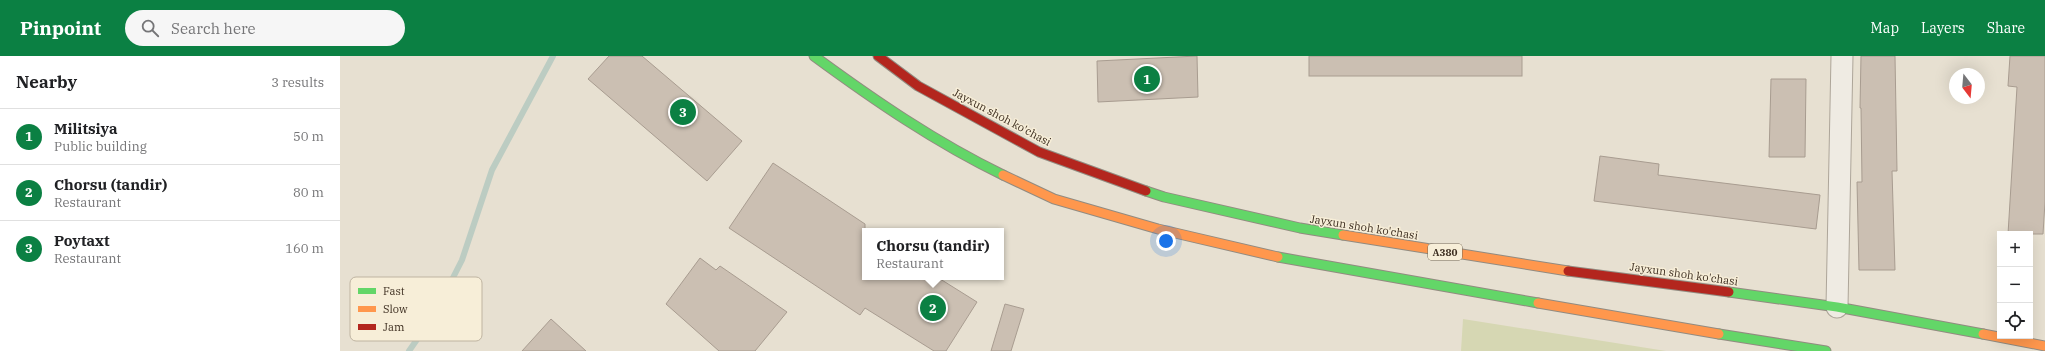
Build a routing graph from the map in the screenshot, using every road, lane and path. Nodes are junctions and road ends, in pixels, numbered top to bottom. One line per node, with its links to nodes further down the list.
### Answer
1 (814, 56): 6 (highway)
2 (878, 56): 4 (highway, Jayxun shoh ko'chasi / A380)
3 (1842, 56): 4 (street)
4 (1837, 307): 5 (highway, Jayxun shoh ko'chasi / A380)
5 (2045, 346)
6 (1826, 351)

